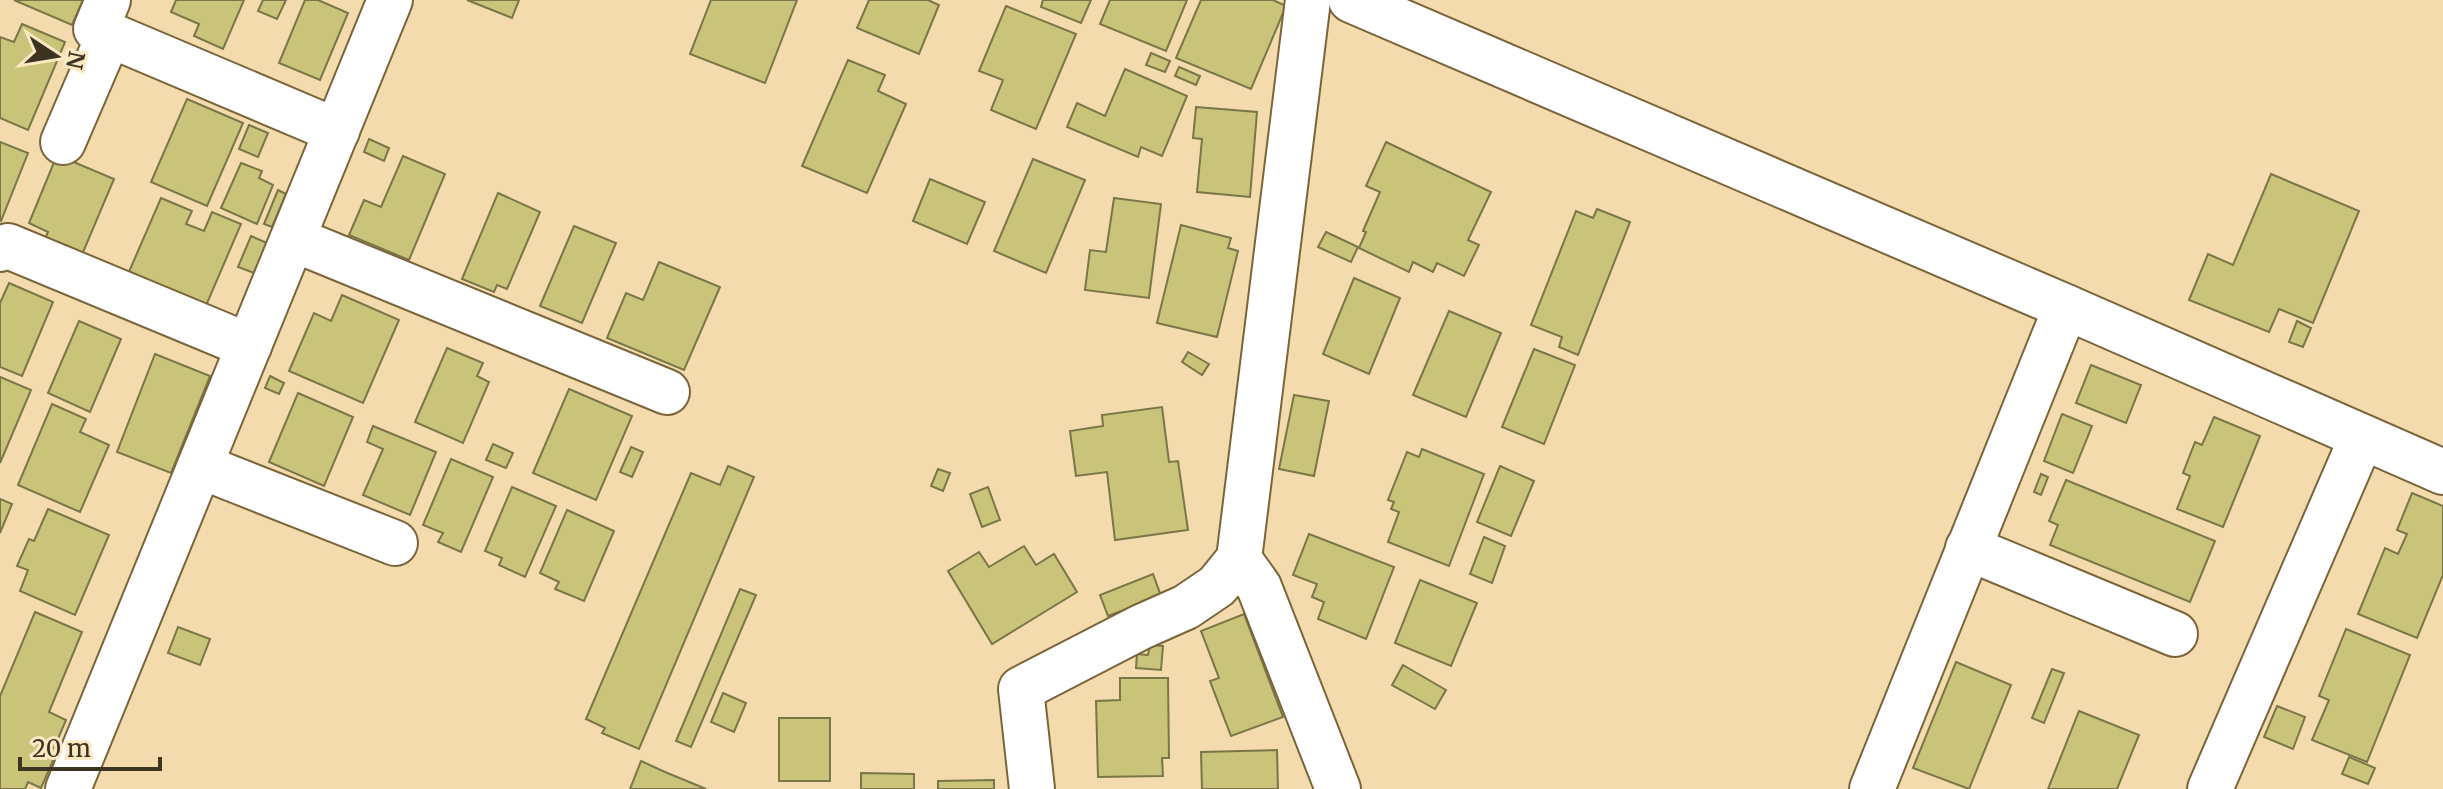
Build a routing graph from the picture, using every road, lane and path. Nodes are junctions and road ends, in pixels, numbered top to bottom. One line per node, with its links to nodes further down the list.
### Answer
1 (390, 0): 5 (street)
2 (1308, 0): 17 (street)
3 (1351, 0): 9 (street)
4 (109, 17): 5 (street); 6 (street)
5 (337, 131): 7 (street)
6 (63, 142)
7 (293, 239): 10 (street); 11 (street)
8 (0, 249): 10 (street)
9 (2066, 307): 12 (street); 16 (street)
10 (249, 346): 13 (street)
11 (667, 392)
12 (2362, 437): 14 (street); 23 (street)
13 (200, 466): 15 (street); 19 (street)
14 (2443, 472)
15 (395, 543)
16 (1968, 548): 18 (street); 22 (street)
17 (1239, 559): 20 (street); 21 (street)
18 (2175, 634)
19 (68, 789)
20 (1032, 789)
21 (1338, 789)
22 (1872, 789)
23 (2210, 789)

